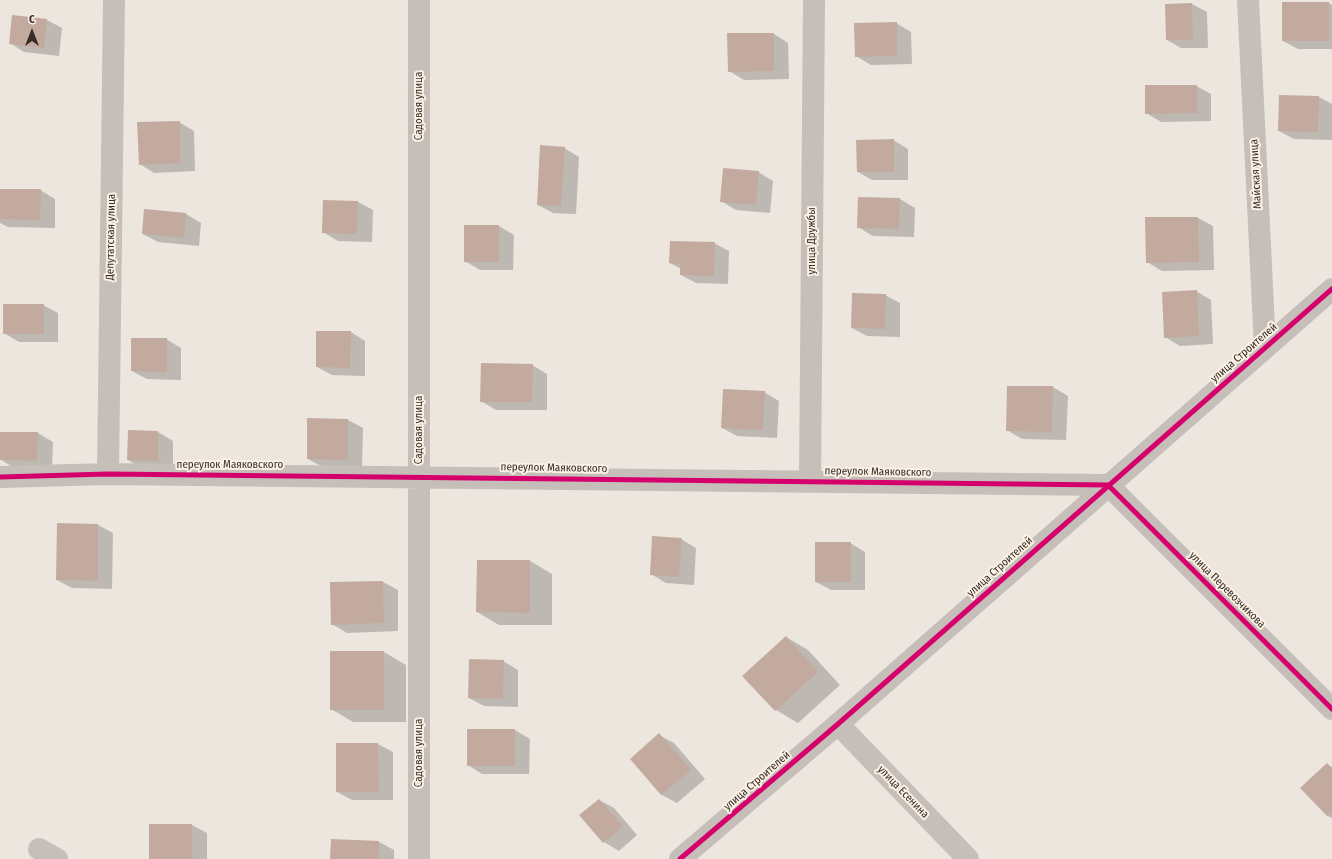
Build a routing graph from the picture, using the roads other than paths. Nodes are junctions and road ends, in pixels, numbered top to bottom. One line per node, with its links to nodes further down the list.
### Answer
1 (114, 0): 7 (street, Депутатская улица)
2 (418, 0): 8 (street, Садовая улица)
3 (814, 0): 10 (street, улица Дружбы)
4 (1248, 0): 6 (street, Майская улица)
5 (1332, 289): 6 (street, улица Строителей)
6 (1265, 348): 11 (street, улица Строителей)
7 (108, 474): 8 (street, переулок Маяковского); 9 (street, переулок Маяковского)
8 (419, 476): 10 (street, переулок Маяковского); 14 (street, Садовая улица)
9 (0, 477)
10 (810, 481): 11 (street, переулок Маяковского)
11 (1108, 485): 12 (street, улица Перевозчикова); 13 (street, улица Строителей)
12 (1332, 709)
13 (838, 724): 15 (street, улица Строителей); 16 (street, улица Есенина)
14 (419, 859)
15 (680, 859)
16 (968, 859)

